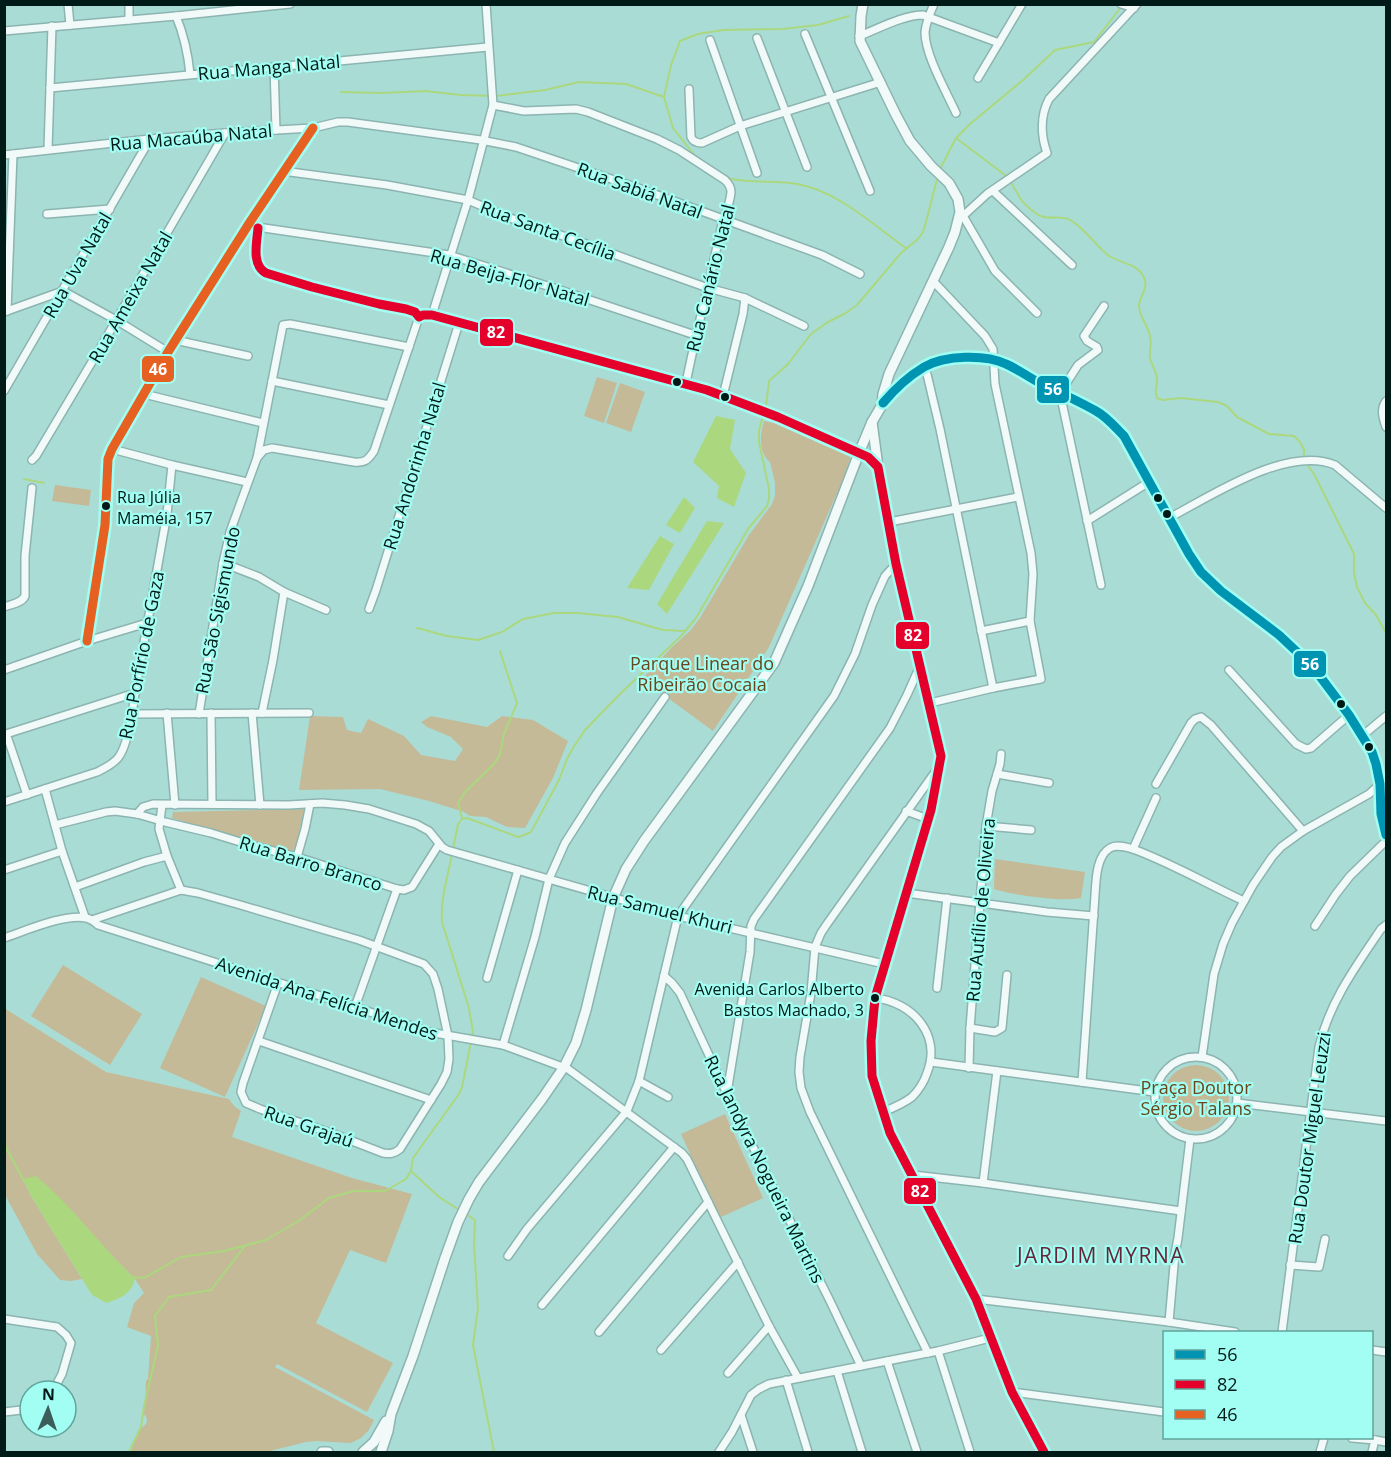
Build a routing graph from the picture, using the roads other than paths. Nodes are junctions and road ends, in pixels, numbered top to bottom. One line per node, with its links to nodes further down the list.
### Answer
1 (68, 4): 12 (street)
2 (129, 4): 11 (street)
3 (290, 4): 9 (street)
4 (486, 4): 20 (street)
5 (863, 4): 16 (main road)
6 (934, 4): 10 (street)
7 (1022, 4): 19 (street)
8 (1130, 6): 44 (street)
9 (176, 16): 11 (street); 22 (street)
10 (928, 17): 16 (street); 19 (street); 30 (street)
11 (129, 20): 12 (street)
12 (70, 25): 13 (street)
13 (52, 26): 14 (street); 25 (street)
14 (4, 31)
15 (805, 33): 27 (street)
16 (859, 36): 24 (main road)
17 (758, 38): 29 (street)
18 (710, 40): 31 (street)
19 (999, 43): 23 (street)
20 (488, 47): 21 (street, Rua Manga Natal); 28 (street)
21 (274, 67): 22 (street, Rua Manga Natal); 33 (street)
22 (190, 74): 25 (street, Rua Manga Natal)
23 (978, 78)
24 (881, 82): 27 (street); 48 (main road)
25 (50, 88): 37 (street)
26 (689, 89): 31 (street)
27 (832, 97): 29 (street); 43 (street)
28 (493, 101): 36 (street); 49 (street, Rua Canário Natal)
29 (786, 112): 31 (street); 40 (street)
30 (956, 113)
31 (740, 126): 42 (street)
32 (313, 128): 33 (street, Rua Macaúba Natal); 36 (street, Rua Macaúba Natal); 41 (street)
33 (276, 130): 34 (street, Rua Macaúba Natal)
34 (225, 133): 35 (street, Rua Macaúba Natal); 64 (street, Rua Ameixa Natal)
35 (150, 139): 37 (street, Rua Macaúba Natal); 46 (street, Rua Uva Natal)
36 (484, 141): 45 (street); 49 (street, Rua Sabiá Natal)
37 (48, 149): 38 (street, Rua Macaúba Natal)
38 (13, 154): 39 (street, Rua Macaúba Natal); 60 (street)
39 (4, 155)
40 (807, 167)
41 (283, 171): 45 (street, Rua Santa Cecília); 50 (street)
42 (757, 173)
43 (870, 191)
44 (993, 191): 48 (street); 53 (street)
45 (468, 200): 52 (street); 56 (street, Rua Santa Cecília)
46 (110, 209): 47 (street); 57 (street, Rua Uva Natal)
47 (47, 214)
48 (962, 214): 55 (main road); 61 (street)
49 (722, 220): 54 (street, Rua Sabiá Natal); 56 (street, Rua Canário Natal)
50 (250, 222): 51 (street, Rua Beija-Flor Natal); 68 (street)
51 (258, 228): 52 (street, Rua Beija-Flor Natal); 63 (street)
52 (449, 255): 62 (street); 67 (street, Rua Beija-Flor Natal)
53 (1072, 265)
54 (860, 274)
55 (933, 280): 72 (street); 84 (main road)
56 (708, 288): 58 (street, Rua Santa Cecília); 67 (street, Rua Canário Natal)
57 (63, 291): 60 (street); 64 (street); 74 (street, Rua Uva Natal)
58 (745, 298): 66 (street, Rua Santa Cecília); 81 (street)
59 (1104, 306): 79 (street)
60 (6, 312)
61 (1037, 313)
62 (432, 315): 63 (street); 65 (street)
63 (419, 318): 69 (street)
64 (116, 320): 70 (street); 91 (street, Rua Ameixa Natal)
65 (459, 323): 77 (street); 108 (street, Rua Andorinha Natal)
66 (804, 326)
67 (696, 335): 77 (street, Rua Canário Natal)
68 (175, 340): 70 (street); 71 (street)
69 (409, 347): 76 (street, Rua São Sigismundo); 83 (street)
70 (168, 352): 80 (street)
71 (248, 356)
72 (994, 360): 73 (main road); 79 (main road); 97 (street)
73 (926, 366): 84 (main road); 99 (street)
74 (15, 374): 75 (street); 78 (street, Rua Uva Natal)
75 (4, 377)
76 (272, 381): 83 (street); 86 (street, Rua São Sigismundo)
77 (686, 383): 81 (street)
78 (4, 391)
79 (1060, 393): 95 (main road); 101 (street)
80 (144, 394): 86 (street); 88 (street)
81 (723, 396): 89 (street)
82 (1386, 401): 87 (street)
83 (389, 405): 90 (street)
84 (882, 405): 85 (main road)
85 (872, 422): 89 (main road); 93 (main road)
86 (263, 423): 90 (street, Rua São Sigismundo)
87 (1386, 427)
88 (112, 449): 92 (street); 114 (street)
89 (860, 453): 93 (street); 173 (main road)
90 (257, 458): 94 (street, Rua São Sigismundo)
91 (32, 460)
92 (172, 465): 94 (street); 111 (street, Rua Porfírio de Gaza)
93 (878, 467): 102 (street)
94 (248, 482): 103 (street, Rua São Sigismundo)
95 (1149, 482): 100 (main road); 101 (street)
96 (32, 488): 107 (street)
97 (1018, 497): 99 (street); 110 (street)
98 (1386, 508): 100 (street)
99 (956, 509): 102 (street); 113 (street)
100 (1169, 518): 130 (main road)
101 (1087, 521): 105 (street)
102 (889, 522): 104 (street)
103 (223, 563): 106 (street); 129 (street, Rua São Sigismundo)
104 (896, 564): 116 (street); 177 (street)
105 (1101, 585)
106 (284, 592): 109 (street); 127 (street)
107 (4, 606)
108 (369, 609)
109 (326, 610)
110 (1030, 621): 113 (street); 119 (street)
111 (147, 623): 112 (street); 115 (street, Rua Porfírio de Gaza)
112 (130, 629): 114 (street); 115 (street)
113 (981, 631): 119 (street)
114 (87, 641): 117 (street)
115 (144, 642): 120 (street, Rua Porfírio de Gaza)
116 (920, 665): 122 (street); 182 (street)
117 (4, 670)
118 (1229, 670): 130 (street)
119 (993, 688): 122 (street)
120 (135, 693): 128 (street, Rua Porfírio de Gaza); 132 (street)
121 (665, 697): 168 (street)
122 (930, 703): 135 (street)
123 (309, 712): 127 (street)
124 (168, 713): 128 (street); 129 (street); 149 (street)
125 (211, 713): 126 (street); 129 (street); 146 (street)
126 (252, 713): 127 (street); 150 (street)
127 (262, 713)
128 (133, 714): 140 (street, Rua Porfírio de Gaza)
129 (199, 714)
130 (1349, 715): 133 (main road)
131 (1386, 716): 133 (street)
132 (5, 734): 142 (street)
133 (1362, 736): 139 (main road)
134 (1001, 754): 136 (street, Rua Autílio de Oliveira)
135 (940, 766): 151 (street); 153 (street)
136 (997, 774): 137 (street); 156 (street, Rua Autílio de Oliveira)
137 (1049, 783)
138 (1156, 784): 158 (street)
139 (1380, 784): 141 (street); 144 (main road)
140 (45, 789): 142 (street, Rua Porfírio de Gaza); 155 (street)
141 (1370, 794): 144 (street); 158 (street)
142 (27, 795): 145 (street, Rua Porfírio de Gaza)
143 (1156, 798): 162 (street)
144 (1380, 798): 159 (main road)
145 (4, 802)
146 (212, 804): 149 (street, Rua Samuel Khuri); 150 (street, Rua Samuel Khuri)
147 (310, 804): 150 (street, Rua Samuel Khuri); 161 (street, Rua Samuel Khuri); 165 (street)
148 (162, 805): 149 (street, Rua Samuel Khuri); 152 (street, Rua Samuel Khuri); 154 (street)
149 (175, 805)
150 (260, 805)
151 (906, 811): 153 (street); 185 (street)
152 (137, 814): 154 (street, Rua Barro Branco); 155 (street)
153 (928, 819): 172 (street)
154 (160, 821): 164 (street); 165 (street, Rua Barro Branco)
155 (55, 825): 163 (street)
156 (987, 826): 157 (street); 176 (street, Rua Autílio de Oliveira)
157 (1031, 830)
158 (1303, 831): 175 (street)
159 (1386, 835)
160 (1386, 841): 181 (street)
161 (439, 844): 167 (street, Rua Samuel Khuri); 170 (street, Rua Barro Branco)
162 (1133, 849): 175 (street); 178 (street)
163 (62, 851): 166 (street); 169 (street)
164 (167, 855): 169 (street); 171 (street)
165 (297, 857): 170 (street, Rua Barro Branco)
166 (4, 870)
167 (518, 870): 168 (street, Rua Samuel Khuri); 189 (street)
168 (549, 879): 173 (street, Rua Samuel Khuri); 197 (street)
169 (75, 887): 179 (street)
170 (397, 889): 184 (street)
171 (181, 890): 179 (street); 184 (street)
172 (906, 893): 174 (street); 186 (street)
173 (613, 898): 177 (street, Rua Samuel Khuri); 200 (main road)
174 (947, 898): 176 (street); 191 (street)
175 (1244, 901): 198 (street)
176 (980, 903): 178 (street); 194 (street, Rua Autílio de Oliveira)
177 (678, 916): 182 (street, Rua Samuel Khuri); 188 (street)
178 (1094, 916): 204 (street)
179 (89, 919): 183 (street); 190 (street, Avenida Ana Felícia Mendes)
180 (1386, 925): 211 (street, Rua Doutor Miguel Leuzzi)
181 (1315, 926)
182 (751, 933): 185 (street, Rua Samuel Khuri); 206 (street)
183 (4, 938)
184 (377, 946): 193 (street); 195 (street)
185 (815, 947): 186 (street, Rua Samuel Khuri); 235 (street)
186 (884, 964): 192 (street)
187 (1007, 975): 194 (street)
188 (664, 976): 203 (street); 206 (street, Rua Jandyra Nogueira Martins)
189 (487, 978)
190 (278, 983): 193 (street, Avenida Ana Felícia Mendes); 196 (street, Rua Grajaú)
191 (937, 988)
192 (875, 998): 199 (street); 212 (street)
193 (355, 1007): 195 (street, Avenida Ana Felícia Mendes)
194 (970, 1028): 201 (street, Rua Autílio de Oliveira)
195 (448, 1036): 197 (street, Avenida Ana Felícia Mendes); 208 (street)
196 (259, 1041): 208 (street); 208 (street, Rua Grajaú)
197 (503, 1045): 200 (street, Avenida Ana Felícia Mendes)
198 (1202, 1057): 205 (street); 209 (street)
199 (931, 1062): 201 (street); 212 (street)
200 (564, 1067): 210 (street, Avenida Ana Felícia Mendes); 245 (main road)
201 (969, 1068): 202 (street)
202 (997, 1071): 204 (street); 217 (street)
203 (639, 1081): 207 (street); 210 (street)
204 (1082, 1083): 205 (street)
205 (1155, 1092): 214 (street)
206 (727, 1093): 237 (street, Rua Jandyra Nogueira Martins)
207 (668, 1097)
208 (431, 1100)
209 (1237, 1103): 211 (street); 214 (street)
210 (627, 1111): 215 (street, Avenida Ana Felícia Mendes); 221 (street)
211 (1311, 1111): 213 (street); 223 (street, Rua Doutor Miguel Leuzzi)
212 (883, 1112): 216 (street)
213 (1386, 1121)
214 (1190, 1139): 219 (street)
215 (674, 1148): 218 (street, Avenida Ana Felícia Mendes); 225 (street)
216 (913, 1175): 217 (street); 224 (street)
217 (983, 1183): 219 (street)
218 (708, 1202): 222 (street, Avenida Ana Felícia Mendes); 231 (street)
219 (1181, 1211): 227 (street)
220 (1325, 1239): 223 (street)
221 (508, 1256)
222 (738, 1262): 228 (street, Avenida Ana Felícia Mendes); 233 (street)
223 (1290, 1265): 230 (street, Rua Doutor Miguel Leuzzi)
224 (976, 1299): 227 (street); 232 (street)
225 (542, 1305)
226 (4, 1319): 241 (street)
227 (1169, 1322): 229 (street)
228 (769, 1326): 239 (street); 240 (street, Avenida Ana Felícia Mendes)
229 (1228, 1331)
230 (1282, 1331)
231 (599, 1332)
232 (990, 1338): 234 (street); 243 (street)
233 (661, 1350)
234 (938, 1351): 235 (street); 259 (street)
235 (928, 1353): 236 (street)
236 (887, 1361): 237 (street); 258 (street)
237 (861, 1366): 238 (street)
238 (837, 1371): 240 (street); 257 (street)
239 (728, 1373)
240 (798, 1378): 242 (street)
241 (59, 1379)
242 (786, 1380): 246 (street); 256 (street)
243 (1012, 1392): 244 (street); 260 (street)
244 (1163, 1412)
245 (391, 1414): 252 (main road); 253 (main road)
246 (741, 1415): 254 (street); 255 (street)
247 (1367, 1439): 248 (street)
248 (1375, 1440): 249 (street); 261 (street)
249 (1386, 1442)
250 (322, 1452): 251 (main road)
251 (328, 1452)
252 (362, 1452)
253 (381, 1452)
254 (719, 1452)
255 (753, 1452)
256 (808, 1452)
257 (862, 1452)
258 (916, 1452)
259 (970, 1452)
260 (1044, 1452)
261 (1372, 1452)

